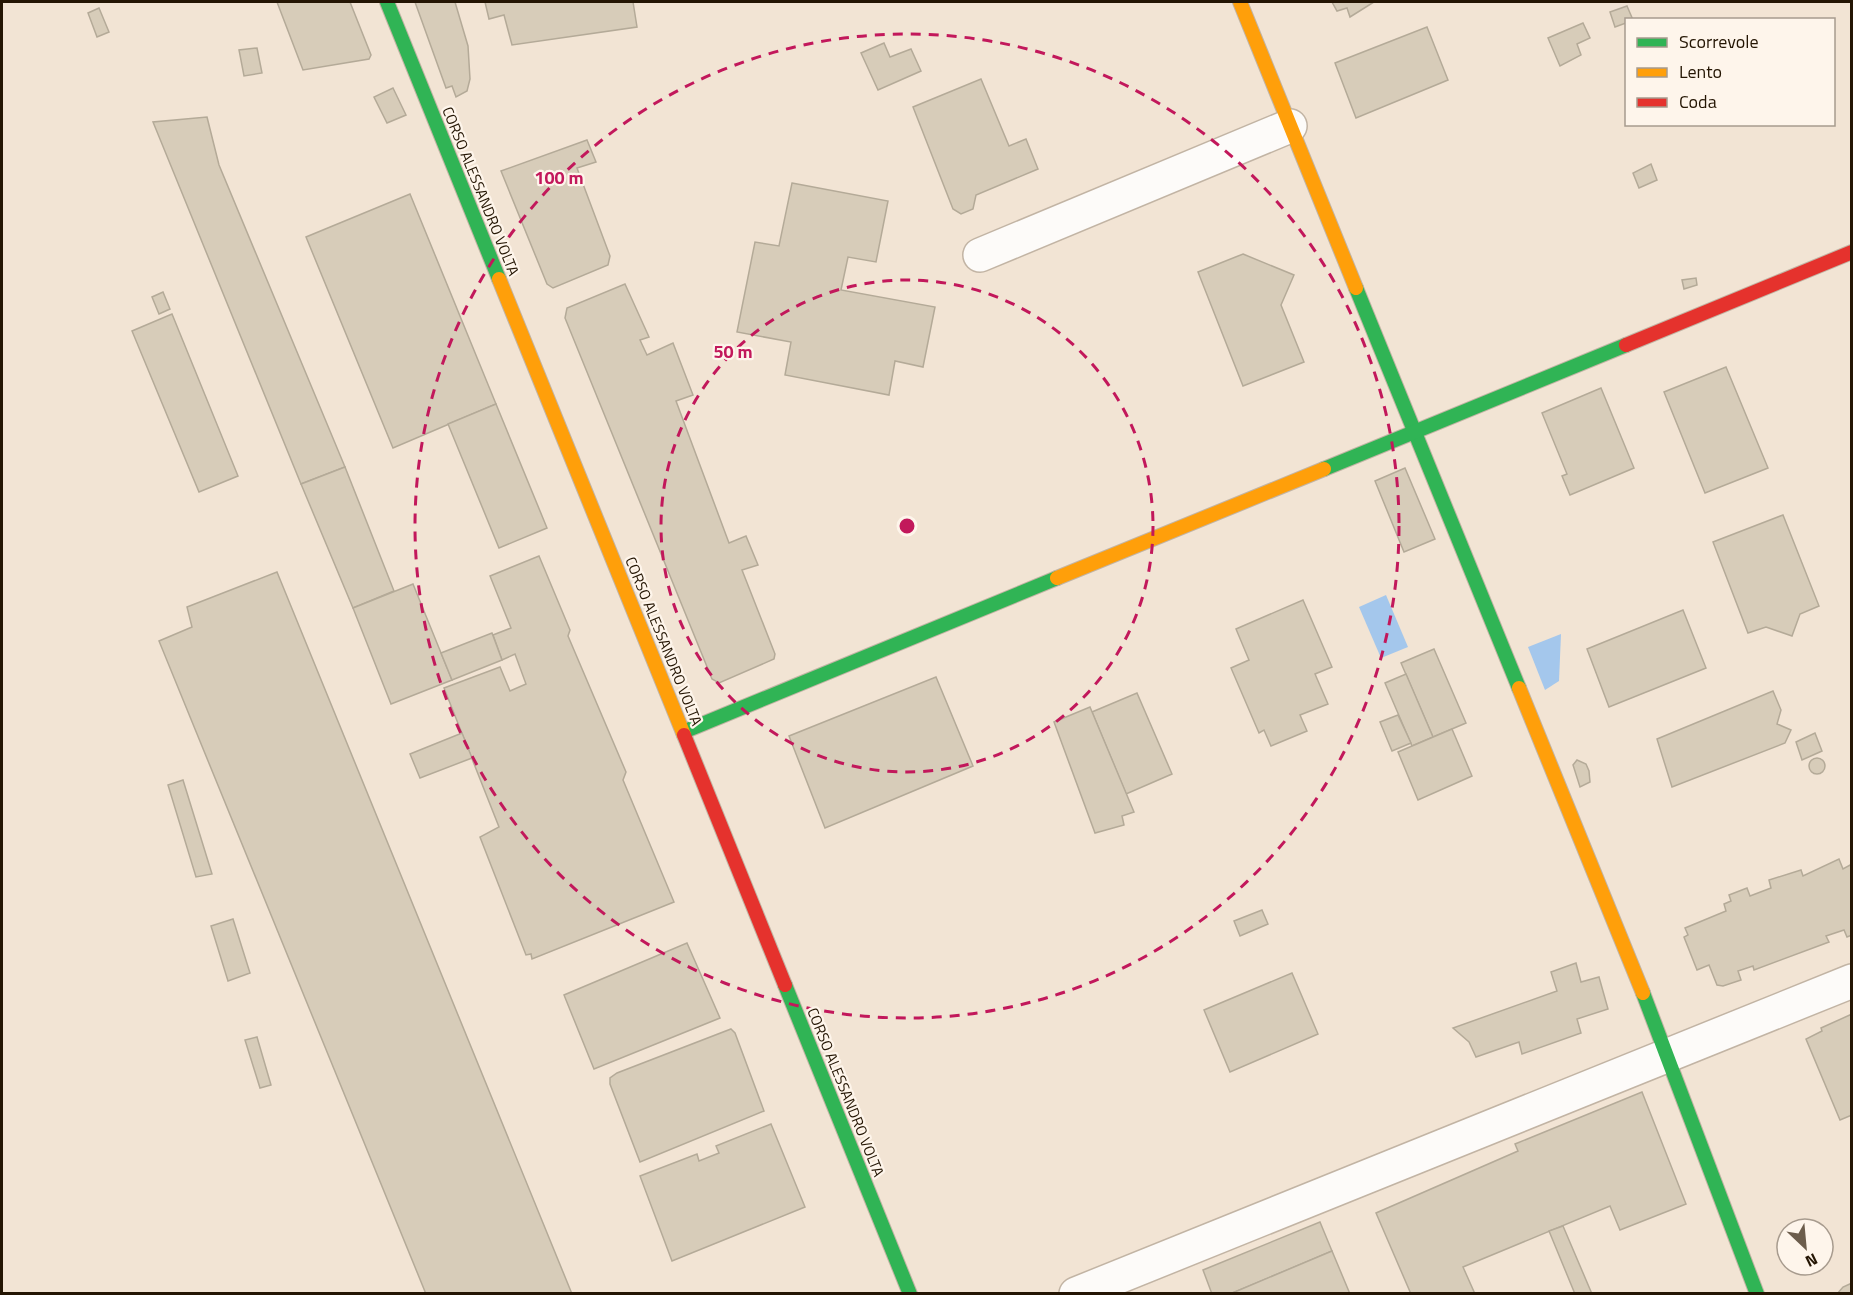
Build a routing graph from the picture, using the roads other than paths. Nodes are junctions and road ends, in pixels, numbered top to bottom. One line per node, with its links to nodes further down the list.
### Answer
1 (387, 2): 7 (street, CORSO ALESSANDRO VOLTA)
2 (1240, 2): 3 (street)
3 (1290, 126): 5 (street); 6 (street)
4 (1851, 252): 6 (street)
5 (980, 255)
6 (1414, 432): 7 (street); 9 (street)
7 (683, 732): 10 (street, CORSO ALESSANDRO VOLTA)
8 (1851, 981): 9 (street)
9 (1668, 1055): 11 (street); 12 (street)
10 (910, 1293)
11 (1076, 1293)
12 (1757, 1293)

